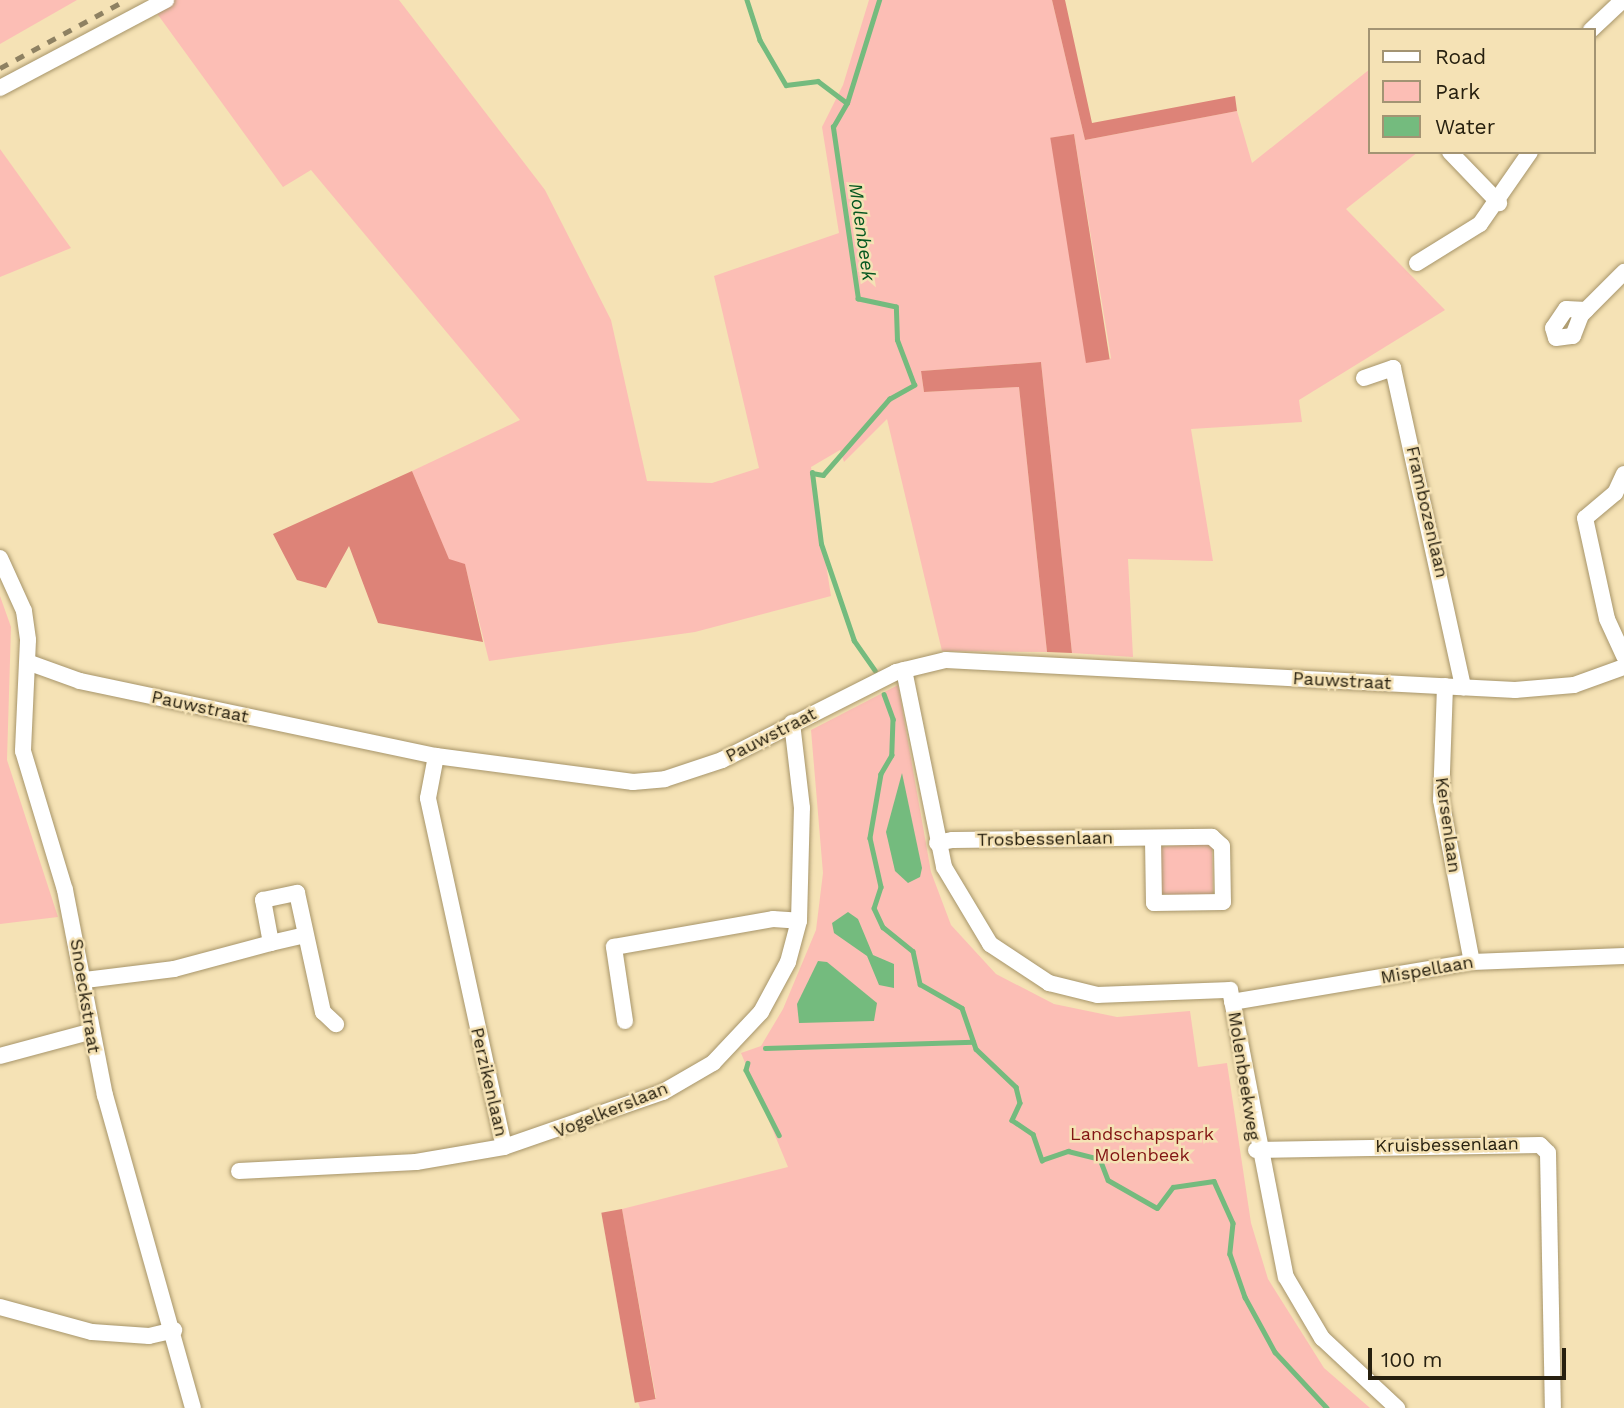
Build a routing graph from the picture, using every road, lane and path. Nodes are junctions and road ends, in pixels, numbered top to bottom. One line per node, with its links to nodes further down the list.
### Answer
1 (166, 0): 4 (street)
2 (1623, 0): 3 (street)
3 (1593, 28)
4 (0, 88)
5 (1452, 154): 7 (street)
6 (1529, 154): 7 (street)
7 (1499, 203): 8 (street)
8 (1417, 263)
9 (1624, 272): 10 (street)
10 (1586, 310)
11 (1364, 378): 19 (street, Frambozenlaan)
12 (1624, 474): 14 (street)
13 (1, 563): 15 (street)
14 (1624, 656)
15 (30, 663): 21 (street, Pauwstraat); 29 (street, Snoeckstraat)
16 (1624, 667): 19 (street, Pauwstraat)
17 (904, 670): 18 (street, Pauwstraat); 20 (street, Pauwstraat); 23 (street, Molenbeekweg)
18 (1444, 686): 19 (street, Pauwstraat); 28 (street, Kersenlaan)
19 (1463, 687)
20 (792, 723): 21 (street, Pauwstraat); 24 (street, Vogelkerslaan)
21 (436, 756): 35 (street, Perzikenlaan)
22 (1153, 838): 22 (street, Trosbessenlaan); 23 (street, Trosbessenlaan)
23 (937, 843): 30 (street, Molenbeekweg)
24 (799, 921): 31 (street); 35 (street, Vogelkerslaan)
25 (306, 935): 26 (street); 26 (street); 32 (street)
26 (271, 943): 29 (street)
27 (1624, 956): 28 (street, Mispellaan)
28 (1472, 962): 30 (street, Mispellaan)
29 (85, 980): 33 (street, Snoeckstraat)
30 (1232, 1002): 36 (street, Molenbeekweg)
31 (625, 1021)
32 (336, 1024)
33 (89, 1032): 34 (street); 39 (street, Snoeckstraat)
34 (0, 1056)
35 (504, 1147): 37 (street, Perzikenlaan)
36 (1256, 1150): 41 (street, Molenbeekweg); 42 (street, Kruisbessenlaan)
37 (239, 1171)
38 (0, 1307): 39 (street)
39 (174, 1330): 40 (street, Snoeckstraat)
40 (193, 1408)
41 (1397, 1408)
42 (1553, 1408)

